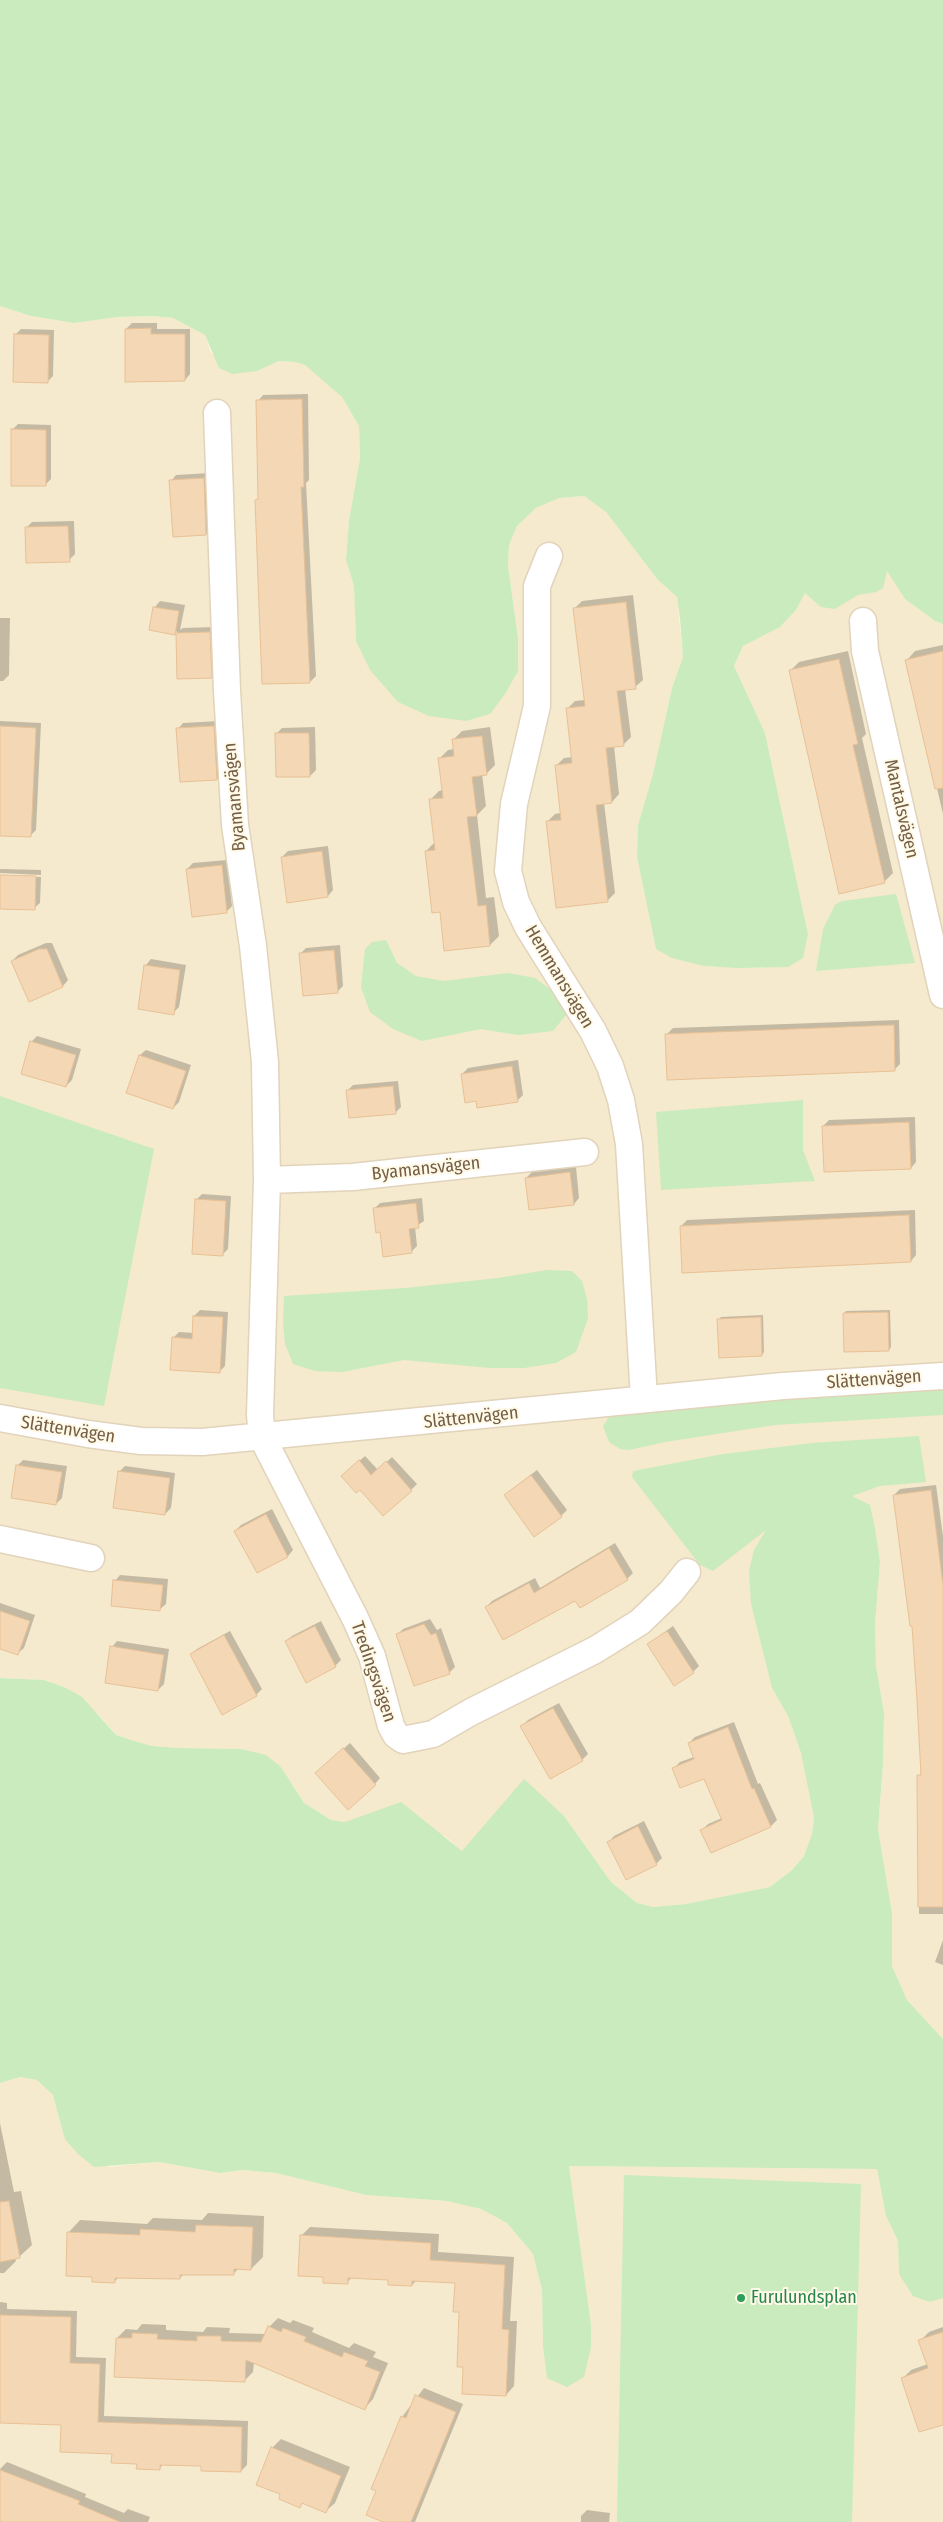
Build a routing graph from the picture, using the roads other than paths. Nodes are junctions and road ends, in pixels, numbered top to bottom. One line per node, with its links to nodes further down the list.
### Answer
1 (217, 413): 6 (street, Byamansvägen)
2 (549, 556): 8 (street, Hemmansvägen)
3 (863, 621): 4 (street, Mantalsvägen)
4 (943, 995)
5 (585, 1152): 6 (street, Byamansvägen)
6 (267, 1180): 10 (street, Byamansvägen)
7 (943, 1376): 8 (street, Slättenvägen)
8 (644, 1399): 10 (street, Slättenvägen)
9 (0, 1420): 10 (street, Slättenvägen)
10 (262, 1437): 13 (street, Tredingsvägen)
11 (0, 1539): 12 (street)
12 (90, 1558)
13 (687, 1572)

